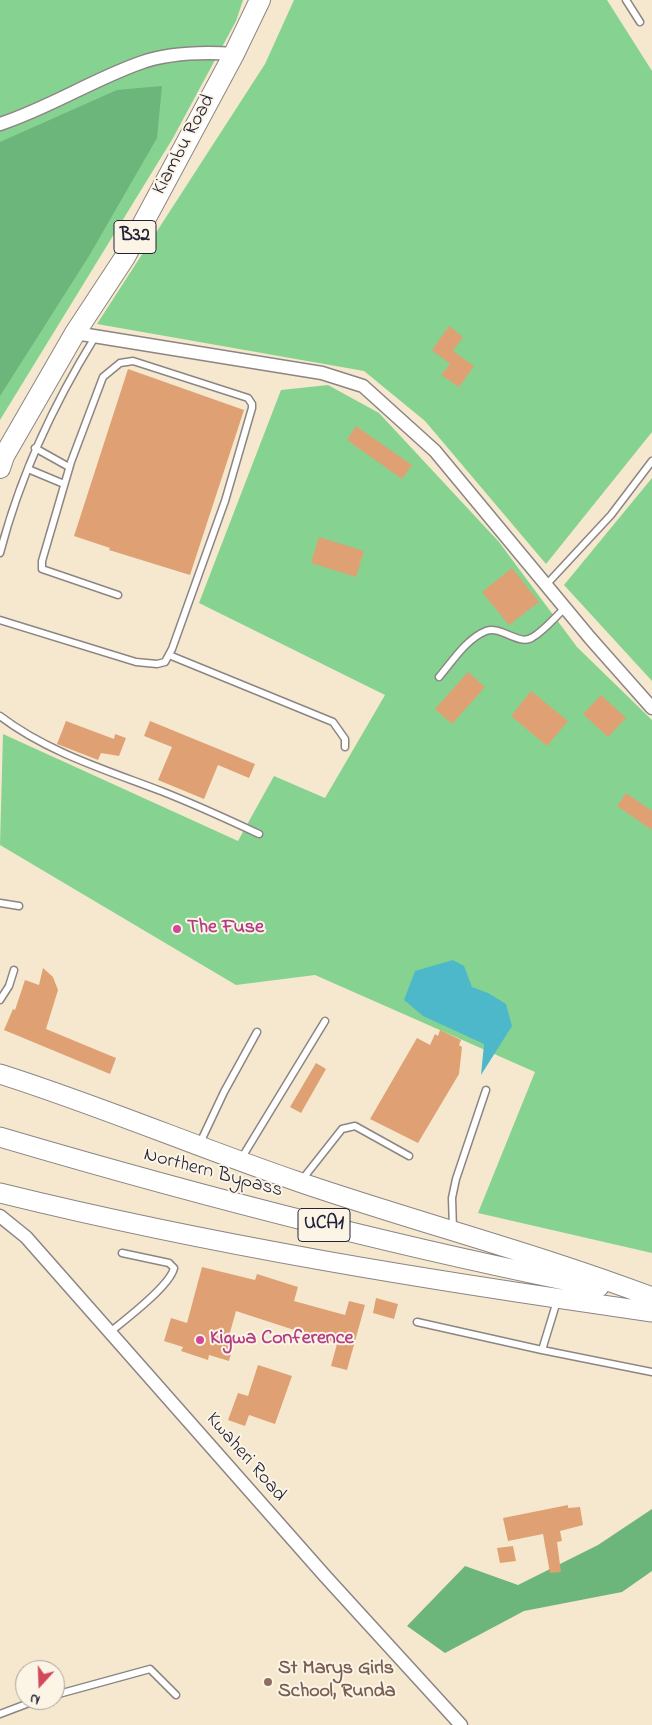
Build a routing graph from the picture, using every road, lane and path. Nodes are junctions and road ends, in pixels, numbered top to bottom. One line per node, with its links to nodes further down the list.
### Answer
1 (260, 0): 4 (highway, Kiambu Road / B32)
2 (626, 0): 3 (lane)
3 (640, 22)
4 (234, 54): 5 (street); 6 (highway, Kiambu Road / B32)
5 (0, 124)
6 (75, 333): 7 (street); 11 (highway, Kiambu Road / B32)
7 (95, 337): 8 (lane); 15 (street)
8 (35, 448): 10 (lane); 12 (lane)
9 (652, 461): 15 (lane)
10 (69, 467): 13 (lane); 19 (lane)
11 (0, 468)
12 (28, 469): 13 (lane); 14 (lane)
13 (64, 484): 16 (lane)
14 (0, 553)
15 (546, 585): 17 (street)
16 (118, 595)
17 (565, 608): 20 (lane); 21 (street)
18 (0, 620): 19 (lane)
19 (169, 655): 23 (lane)
20 (439, 677)
21 (652, 708)
22 (0, 716): 24 (lane)
23 (345, 747)
24 (259, 834)
25 (0, 903): 26 (lane)
26 (19, 906)
27 (14, 970): 28 (lane)
28 (0, 1000)
29 (325, 1022): 36 (lane)
30 (257, 1032): 34 (lane)
31 (0, 1074): 34 (main road)
32 (486, 1090): 40 (lane)
33 (0, 1137): 42 (main road, Northern Bypass / UCA1)
34 (199, 1146): 36 (main road)
35 (409, 1156): 37 (lane)
36 (240, 1162): 37 (main road)
37 (301, 1182): 40 (main road)
38 (0, 1193): 43 (main road)
39 (0, 1216): 46 (street, Kwaheri Road)
40 (453, 1230): 42 (main road)
41 (122, 1253): 46 (lane)
42 (652, 1297)
43 (558, 1299): 44 (main road); 47 (lane)
44 (652, 1312)
45 (417, 1322): 47 (lane)
46 (110, 1332): 53 (street, Kwaheri Road)
47 (542, 1350): 48 (lane)
48 (652, 1372)
49 (65, 1691): 50 (lane)
50 (176, 1696)
51 (15, 1708): 52 (lane)
52 (0, 1714)
53 (462, 1725)

